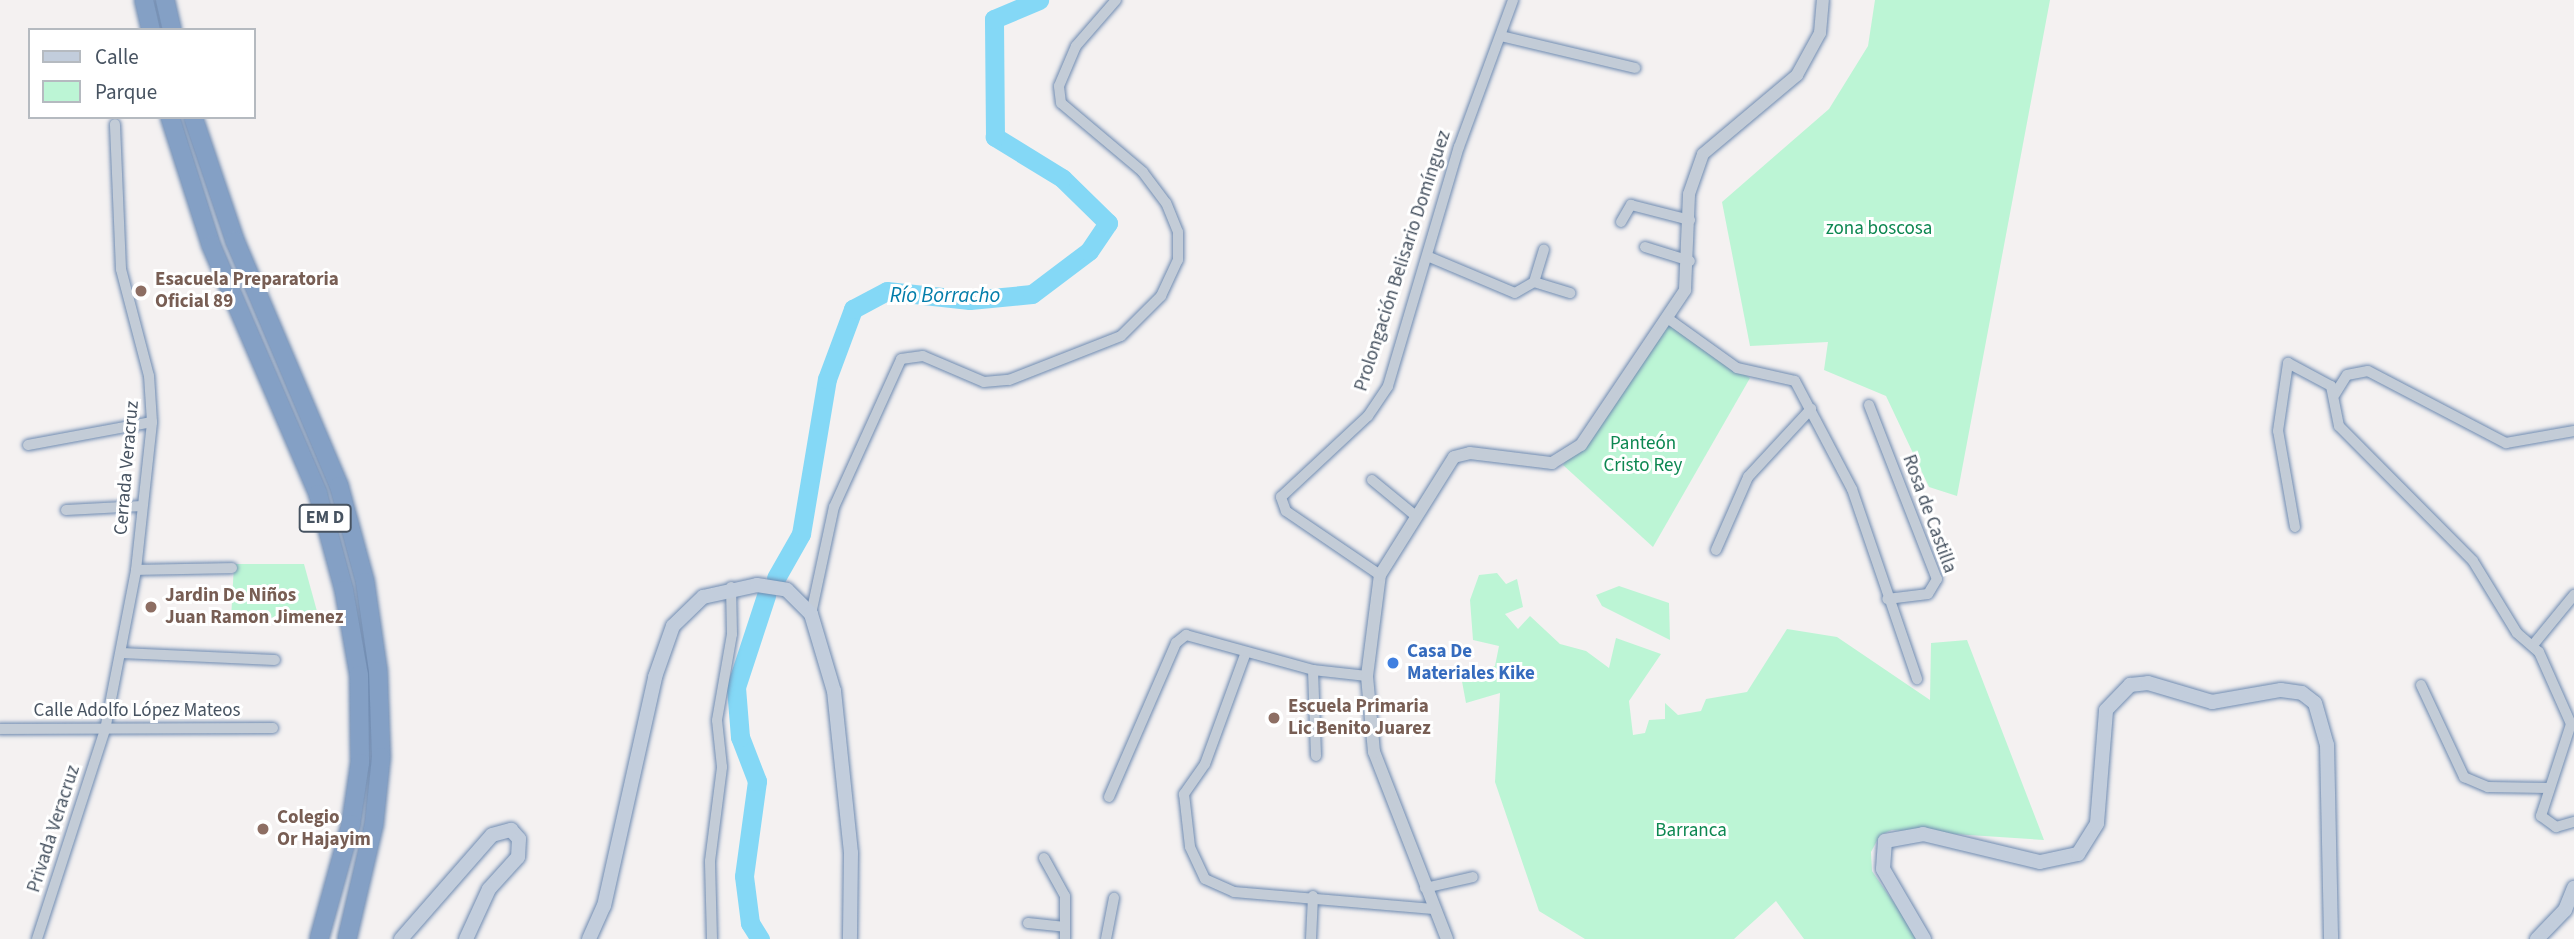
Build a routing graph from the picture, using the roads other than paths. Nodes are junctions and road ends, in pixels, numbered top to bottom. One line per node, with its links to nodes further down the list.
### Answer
1 (144, 0): 6 (highway)
2 (165, 0): 7 (highway)
3 (1115, 0): 40 (street)
4 (1513, 0): 8 (street, Prolongación Belisario Domínguez)
5 (1824, 0): 13 (street)
6 (150, 28)
7 (172, 28)
8 (1501, 36): 9 (street); 17 (street, Prolongación Belisario Domínguez)
9 (1635, 68)
10 (171, 119): 66 (highway, EM D)
11 (194, 119): 67 (highway, EM D)
12 (115, 124): 25 (street, Cerrada Veracruz)
13 (1690, 220): 14 (street); 18 (street)
14 (1621, 222)
15 (1645, 247): 18 (street)
16 (1544, 249): 19 (street)
17 (1427, 256): 19 (street); 36 (street, Prolongación Belisario Domínguez)
18 (1691, 261): 21 (street)
19 (1534, 282): 20 (street)
20 (1570, 292)
21 (1670, 320): 24 (street); 31 (street)
22 (2335, 394): 26 (street); 32 (street); 41 (street)
23 (1870, 405): 39 (street, Rosa de Castilla)
24 (1811, 408): 33 (street); 39 (street)
25 (152, 422): 27 (street); 29 (street, Cerrada Veracruz)
26 (2574, 431)
27 (28, 445)
28 (1372, 480): 31 (street)
29 (142, 506): 30 (street); 35 (street, Cerrada Veracruz)
30 (66, 510)
31 (1417, 517): 36 (street)
32 (2295, 527)
33 (1716, 550)
34 (232, 568): 35 (street)
35 (136, 570): 43 (street, Cerrada Veracruz)
36 (1380, 575): 46 (street)
37 (731, 587): 40 (main road); 70 (main road); 71 (street)
38 (2574, 595): 41 (street)
39 (1887, 599): 47 (street)
40 (811, 614): 72 (main road)
41 (2533, 645): 53 (street)
42 (1246, 652): 45 (street); 54 (street); 60 (street)
43 (121, 653): 44 (street); 51 (street, Cerrada Veracruz)
44 (275, 660)
45 (1313, 670): 46 (street); 52 (street)
46 (1367, 676): 58 (street)
47 (1917, 679)
48 (2421, 685): 53 (street)
49 (273, 728): 51 (street, Calle Adolfo López Mateos)
50 (0, 729): 51 (street, Calle Adolfo López Mateos)
51 (105, 730): 65 (street, Privada Veracruz)
52 (1316, 756)
53 (2548, 788): 55 (street)
54 (1109, 797)
55 (2574, 822)
56 (1044, 858): 64 (street)
57 (1473, 877): 58 (street)
58 (1425, 888): 62 (street)
59 (2574, 888): 79 (main road)
60 (1313, 896): 62 (street); 75 (street)
61 (1114, 898): 74 (street)
62 (1433, 909): 76 (street)
63 (1028, 923): 64 (street)
64 (1065, 927): 73 (street)
65 (37, 939)
66 (319, 939)
67 (347, 939)
68 (401, 939): 69 (main road)
69 (466, 939)
70 (589, 939)
71 (712, 939)
72 (850, 939)
73 (1065, 939)
74 (1107, 939)
75 (1311, 939)
76 (1447, 939)
77 (1924, 939): 78 (main road)
78 (2331, 939)
79 (2537, 939)

